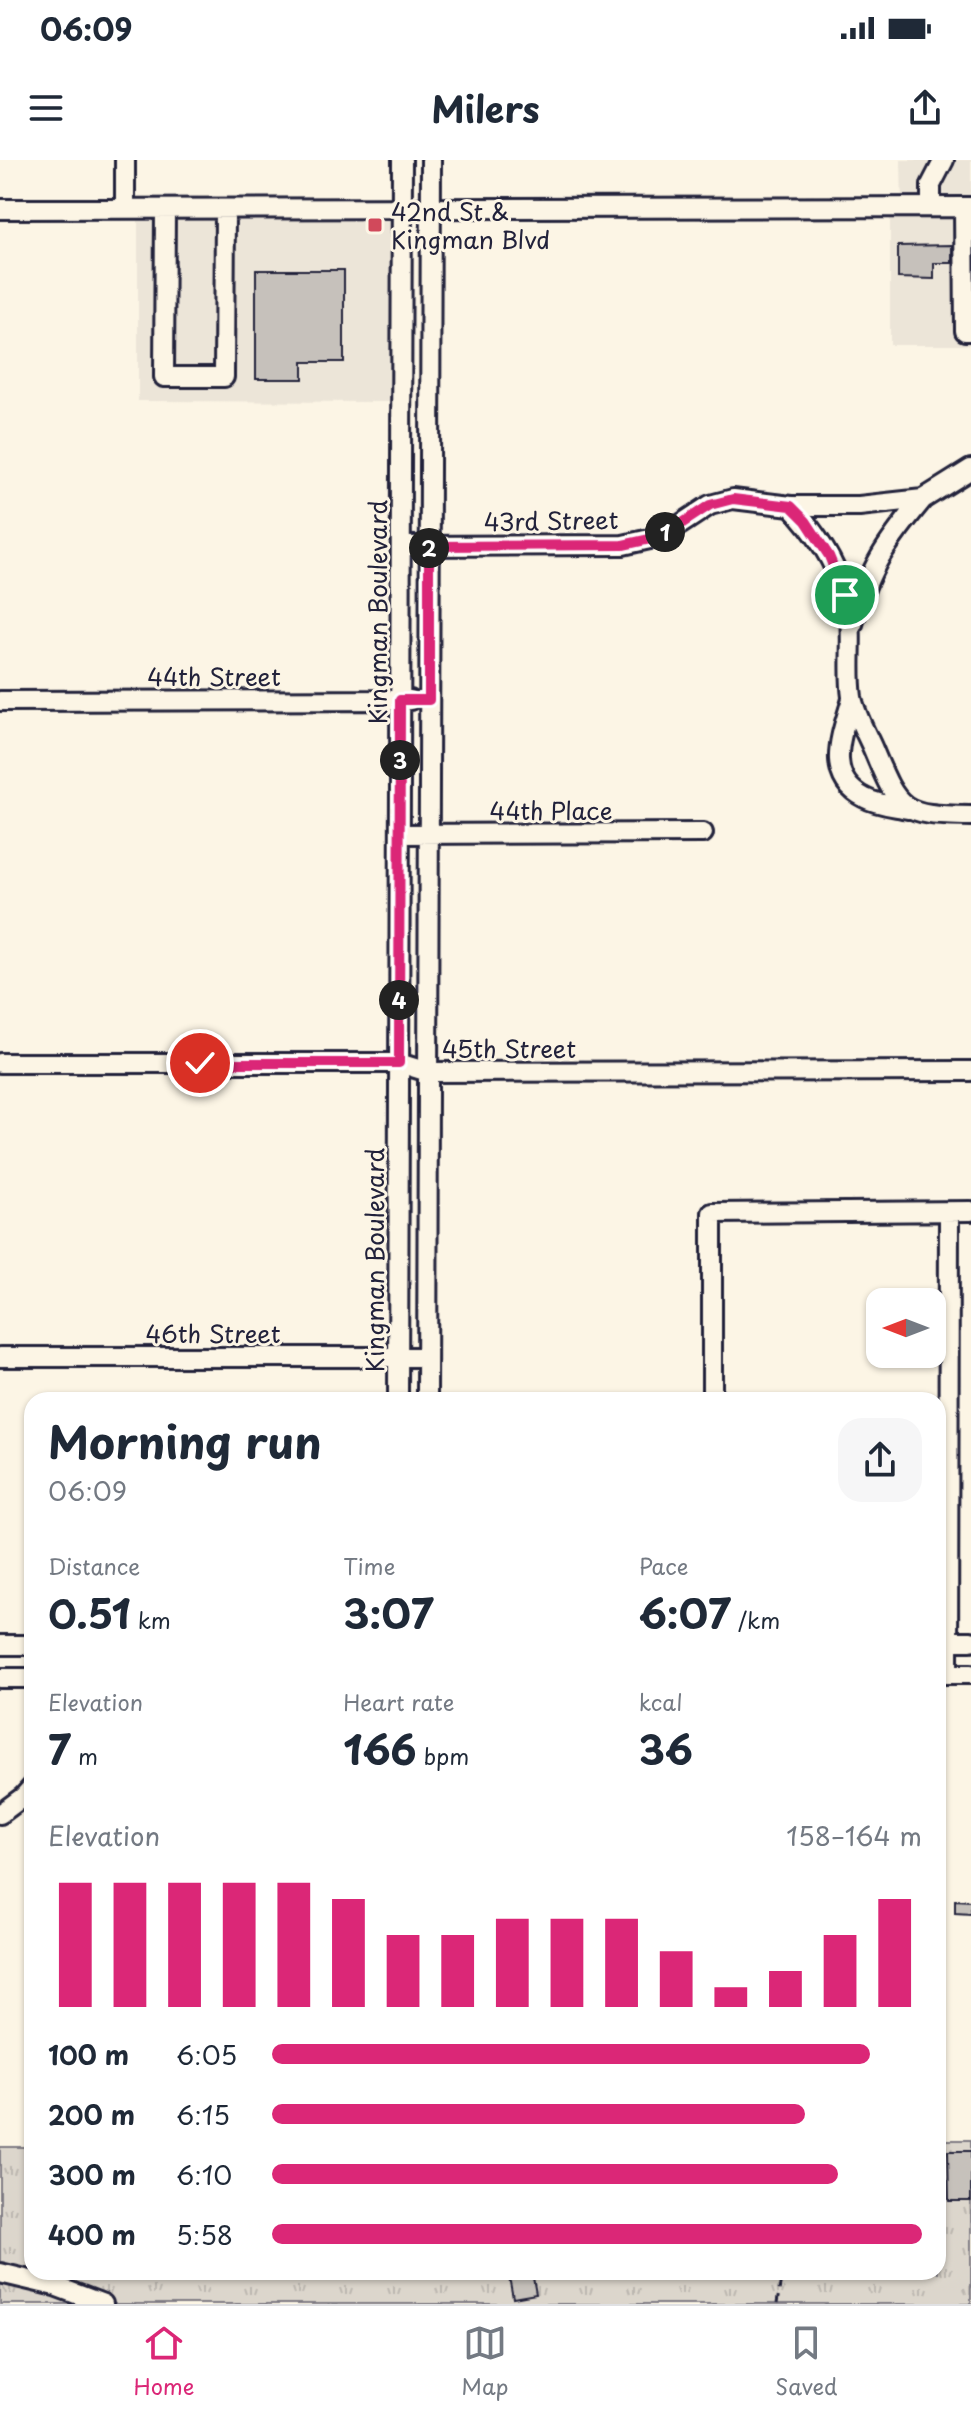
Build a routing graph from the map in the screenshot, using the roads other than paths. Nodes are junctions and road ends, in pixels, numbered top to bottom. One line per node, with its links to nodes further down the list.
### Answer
1 (125, 160): 10 (street)
2 (402, 160): 7 (street, Kingman Boulevard)
3 (431, 160): 8 (street)
4 (944, 160): 5 (street)
5 (931, 207): 6 (street); 8 (street)
6 (968, 207): 13 (street)
7 (402, 208): 8 (street); 12 (street); 17 (street, Kingman Boulevard)
8 (431, 208): 18 (street)
9 (0, 209): 10 (street)
10 (125, 209): 11 (street)
11 (165, 209): 12 (street); 12 (street)
12 (225, 209)
13 (971, 331)
14 (971, 469): 15 (street, 43rd Street)
15 (923, 499): 16 (street, 43rd Street); 19 (street)
16 (791, 506): 18 (street, 43rd Street); 19 (street)
17 (401, 546): 18 (street, 43rd Street); 21 (street, Kingman Boulevard)
18 (429, 546): 22 (street)
19 (852, 626): 20 (street)
20 (852, 699): 24 (street); 24 (street)
21 (400, 700): 22 (street, 44th Street); 23 (street, 44th Street); 27 (street, Kingman Boulevard)
22 (429, 700): 28 (street)
23 (0, 701)
24 (914, 811): 25 (street)
25 (971, 816)
26 (703, 833): 28 (street, 44th Place)
27 (400, 834): 28 (street, 44th Place); 30 (street, Kingman Boulevard)
28 (429, 834): 32 (street)
29 (0, 1063): 30 (street, 45th Street)
30 (399, 1063): 32 (street, 45th Street); 36 (street, Kingman Boulevard)
31 (971, 1071): 32 (street, 45th Street)
32 (428, 1072): 37 (street)
33 (971, 1211): 34 (street)
34 (949, 1212): 40 (street); 41 (street)
35 (0, 1357): 36 (street, 46th Street)
36 (398, 1357): 37 (street, 46th Street); 38 (street, Kingman Boulevard)
37 (427, 1357): 39 (street)
38 (398, 1392)
39 (427, 1392)
40 (712, 1392)
41 (946, 1426)
42 (946, 1641): 43 (street)
43 (971, 1641)
44 (0, 1645): 45 (street)
45 (24, 1645)
46 (946, 1674): 47 (street)
47 (971, 1674)
48 (0, 1678): 49 (street)
49 (24, 1678)
50 (24, 1796): 51 (street)
51 (0, 1814)
52 (0, 2273): 53 (street)
53 (24, 2279)
54 (30, 2280): 55 (street)
55 (103, 2304)

